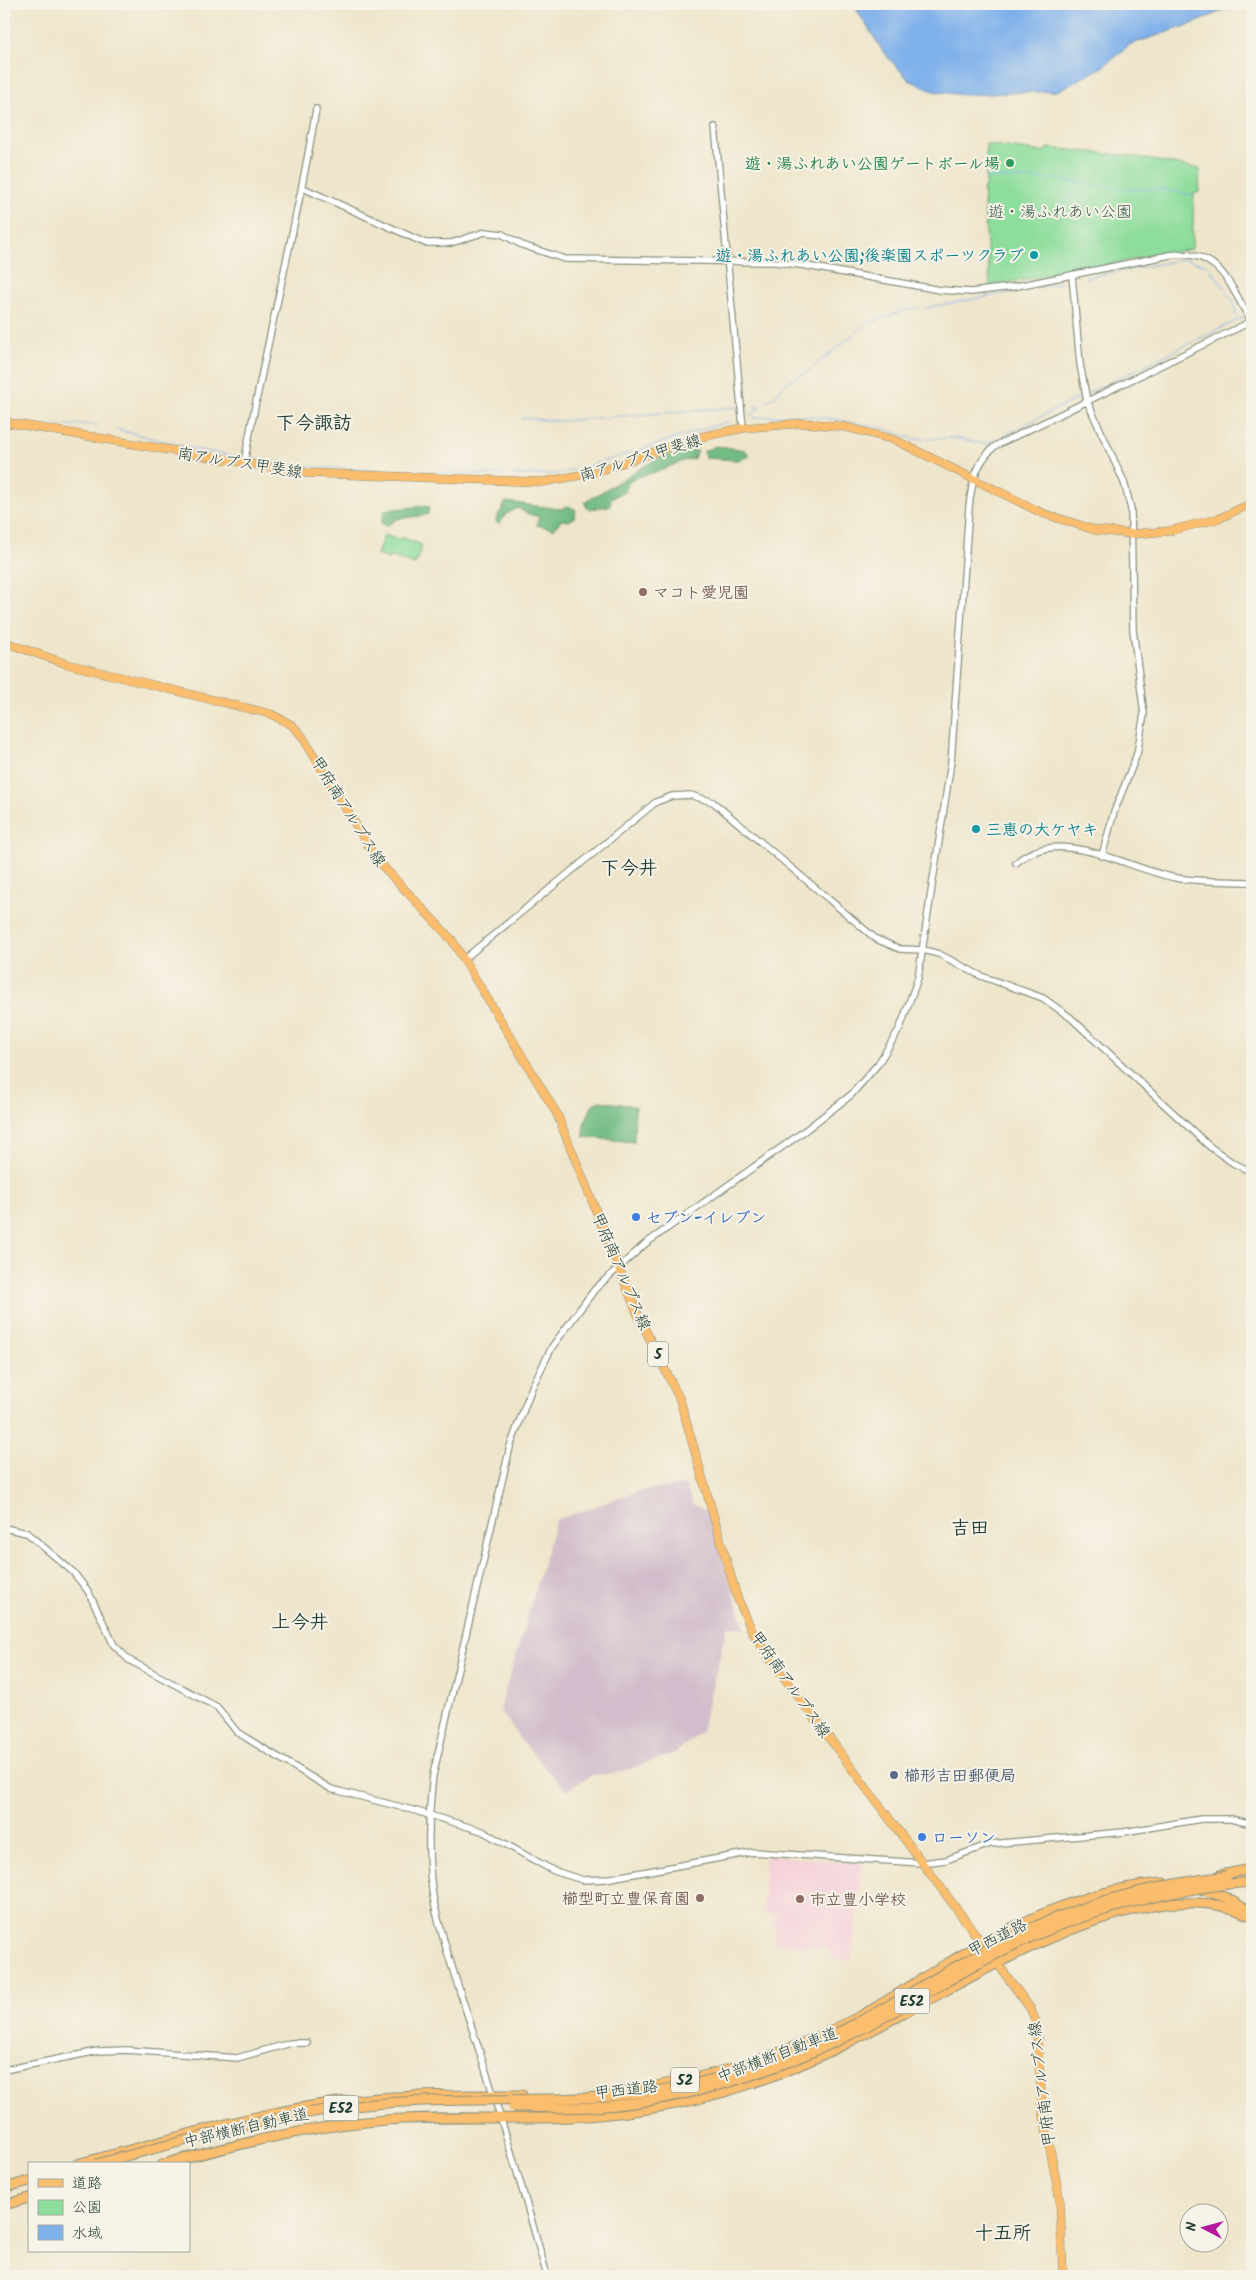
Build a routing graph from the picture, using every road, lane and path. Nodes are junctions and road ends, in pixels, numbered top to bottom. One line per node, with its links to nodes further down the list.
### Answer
1 (316, 109): 3 (street)
2 (715, 127): 4 (street)
3 (303, 188): 4 (street); 10 (street)
4 (728, 261): 5 (street); 9 (street)
5 (1072, 275): 6 (street); 7 (street)
6 (1252, 321): 7 (street)
7 (1087, 401): 11 (street); 13 (street)
8 (4, 422): 10 (main road, 南アルプス甲斐線)
9 (743, 428): 10 (main road, 南アルプス甲斐線); 11 (main road, 南アルプス甲斐線)
10 (244, 464)
11 (972, 479): 13 (main road, 南アルプス甲斐線); 20 (street)
12 (1252, 503): 13 (main road, 南アルプス甲斐線)
13 (1133, 534): 17 (street)
14 (4, 610): 15 (street)
15 (4, 627)
16 (4, 642): 21 (main road, 甲府南アルプス線 / 5)
17 (1102, 856): 18 (street); 19 (street)
18 (1016, 863)
19 (1252, 882)
20 (923, 950): 21 (street); 22 (street); 23 (street)
21 (464, 959): 23 (main road, 甲府南アルプス線 / 5)
22 (1252, 1172)
23 (620, 1267): 25 (street); 27 (main road, 甲府南アルプス線 / 5)
24 (4, 1528): 25 (street)
25 (428, 1815): 27 (street); 37 (street)
26 (1252, 1824): 27 (street)
27 (922, 1863): 33 (main road, 甲府南アルプス線 / 5)
28 (1252, 1871): 29 (highway, 中部横断自動車道 / E52)
29 (1228, 1880): 30 (highway, 中部横断自動車道 / E52); 31 (highway); 40 (highway, 中部横断自動車道 / E52, bridge); 41 (highway, 中部横断自動車道 / E52, bridge)
30 (1252, 1882)
31 (1252, 1887)
32 (1252, 1915): 33 (highway, 甲西道路 / 52); 34 (highway, 甲西道路 / 52)
33 (982, 1944): 34 (main road, 甲府南アルプス線 / 5); 37 (highway, 甲西道路 / 52)
34 (998, 1963): 38 (highway, 甲西道路 / 52); 52 (main road, 甲府南アルプス線 / 5)
35 (307, 2043): 36 (street)
36 (4, 2070)
37 (493, 2095): 38 (street); 39 (highway, 甲西道路 / 52)
38 (501, 2119): 42 (highway, 甲西道路 / 52); 51 (street)
39 (85, 2162)
40 (104, 2162)
41 (120, 2162)
42 (172, 2162)
43 (28, 2176): 44 (highway)
44 (4, 2182)
45 (28, 2183): 47 (highway)
46 (28, 2183): 48 (highway)
47 (4, 2188)
48 (4, 2192)
49 (28, 2198): 50 (highway)
50 (4, 2205)
51 (547, 2276)
52 (1063, 2276)

